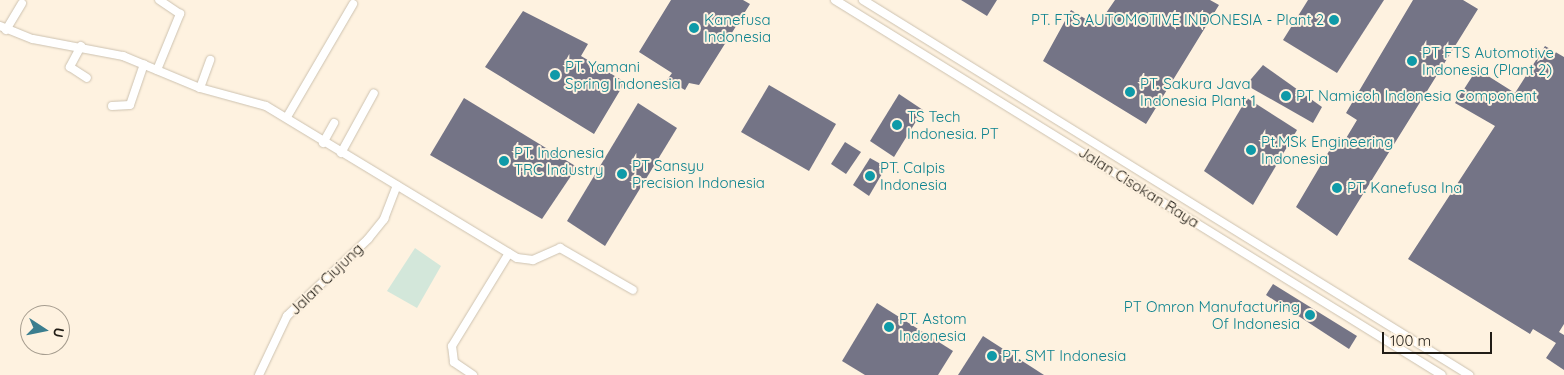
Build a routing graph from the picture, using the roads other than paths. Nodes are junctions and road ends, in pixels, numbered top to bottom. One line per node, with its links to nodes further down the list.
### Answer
1 (159, 0): 10 (street)
2 (835, 0): 24 (street, Jalan Cisokan Raya)
3 (864, 0): 25 (street, Jalan Cisokan Raya)
4 (22, 3): 6 (street)
5 (354, 4): 15 (street)
6 (3, 28): 7 (street)
7 (81, 46): 9 (street); 11 (street)
8 (210, 60): 12 (street)
9 (144, 64): 10 (street); 14 (street)
10 (157, 70): 12 (street)
11 (87, 78)
12 (200, 88): 15 (street)
13 (374, 93): 18 (street)
14 (112, 106)
15 (287, 117): 17 (street)
16 (334, 123): 17 (street)
17 (323, 143): 18 (street)
18 (341, 153): 19 (street)
19 (397, 185): 20 (street); 22 (street, Jalan Ciujung)
20 (509, 253): 21 (street); 23 (street)
21 (633, 290)
22 (259, 375)
23 (473, 375)
24 (1442, 375)
25 (1468, 375)

